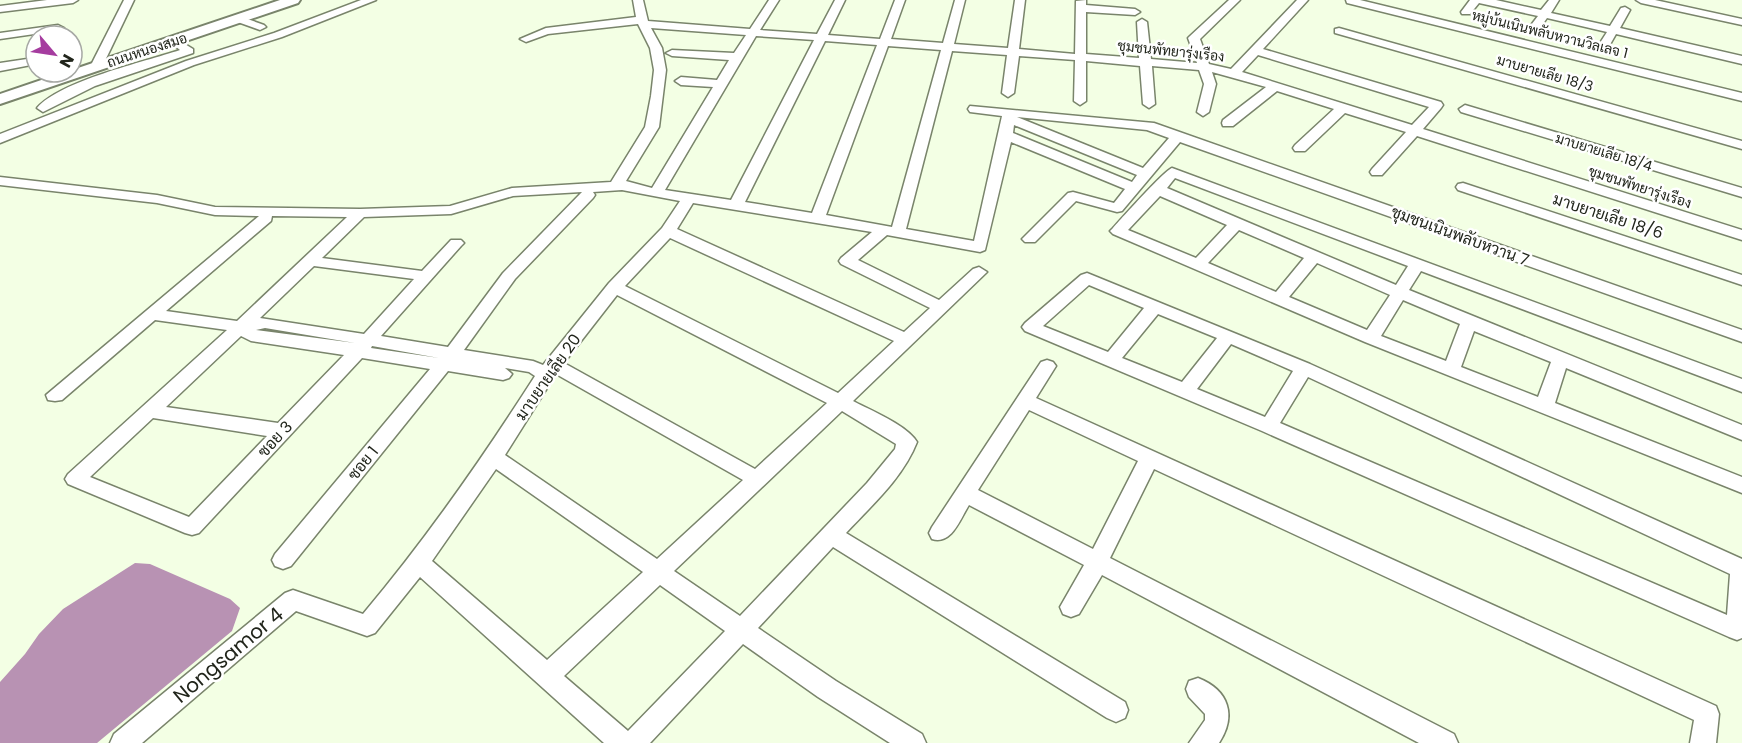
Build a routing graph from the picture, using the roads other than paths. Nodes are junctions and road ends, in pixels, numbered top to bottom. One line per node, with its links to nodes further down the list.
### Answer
1 (73, 0): 18 (street)
2 (129, 0): 50 (street)
3 (293, 0): 24 (street, ถนนหนองสมอ)
4 (371, 0): 71 (street)
5 (638, 0): 26 (street)
6 (774, 0): 33 (street)
7 (840, 0): 36 (street)
8 (900, 0): 38 (street)
9 (960, 0): 40 (street)
10 (1020, 0): 43 (street)
11 (1235, 0): 51 (street)
12 (1303, 0): 41 (street)
13 (1476, 0): 22 (street)
14 (1482, 0): 23 (street)
15 (1554, 0): 23 (street)
16 (1641, 0): 25 (street)
17 (1351, 1): 57 (street, หมู่บ้นเนินพลับหวานวิลเลจ 1)
18 (17, 4): 20 (street); 28 (street)
19 (1081, 5): 45 (street); 48 (street)
20 (0, 9)
21 (1625, 9): 31 (street)
22 (1466, 12)
23 (1544, 14): 29 (street); 31 (street)
24 (239, 19): 27 (street); 37 (street, ถนนหนองสมอ)
25 (1742, 21)
26 (643, 22): 33 (street, ชุมชนพัทยารุ่งเรือง); 35 (street, ชุมชนพัทยารุ่งเรือง); 77 (street)
27 (260, 27)
28 (0, 29)
29 (1534, 29)
30 (1340, 30): 72 (street, มาบยายเลีย 18/3)
31 (1613, 30): 39 (street); 46 (street)
32 (24, 33): 34 (street)
33 (751, 34): 36 (street, ชุมชนพัทยารุ่งเรือง); 44 (street)
34 (0, 36)
35 (526, 39)
36 (819, 39): 38 (street, ชุมชนพัทยารุ่งเรือง); 85 (street)
37 (175, 41): 50 (street, ถนนหนองสมอ); 61 (street)
38 (884, 43): 40 (street, ชุมชนพัทยารุ่งเรือง); 88 (street)
39 (1604, 46)
40 (949, 48): 43 (street, ชุมชนพัทยารุ่งเรือง); 90 (street)
41 (1255, 50): 52 (street); 68 (street)
42 (672, 53): 44 (street)
43 (1013, 53): 45 (street, ชุมชนพัทยารุ่งเรือง); 56 (street)
44 (737, 57): 54 (street)
45 (1080, 58): 48 (street, ชุมชนพัทยารุ่งเรือง); 59 (street)
46 (1742, 60)
47 (24, 63): 49 (street)
48 (1147, 63): 51 (street, ชุมชนพัทยารุ่งเรือง); 60 (street)
49 (0, 67)
50 (96, 67): 58 (street, ถนนหนองสมอ)
51 (1205, 67): 52 (street, ชุมชนพัทยารุ่งเรือง); 65 (street)
52 (1234, 73): 55 (street, ชุมชนพัทยารุ่งเรือง)
53 (681, 81): 54 (street)
54 (720, 84): 82 (street)
55 (1275, 86): 62 (street, ชุมชนพัทยารุ่งเรือง); 67 (street)
56 (1008, 93)
57 (1742, 97)
58 (0, 99)
59 (1080, 101)
60 (1149, 104)
61 (43, 108)
62 (1343, 108): 68 (street, ชุมชนพัทยารุ่งเรือง); 73 (street)
63 (974, 109): 66 (street)
64 (1465, 109): 81 (street, มาบยายเลีย 18/4)
65 (1203, 112)
66 (1009, 116): 69 (street); 70 (street, ชุมชนเนินพลับหวาน 7); 75 (street)
67 (1228, 123)
68 (1414, 130): 74 (street); 92 (street, ชุมชนพัทยารุ่งเรือง)
69 (1006, 135): 79 (street); 90 (street)
70 (1178, 136): 75 (street); 111 (street, ชุมชนเนินพลับหวาน 7)
71 (0, 139)
72 (1742, 145)
73 (1300, 148)
74 (1377, 172)
75 (1146, 174): 79 (street)
76 (0, 181): 86 (street)
77 (623, 186): 82 (street); 86 (street)
78 (1463, 187): 101 (street, มาบยายเลีย 18/6)
79 (1135, 188): 93 (street)
80 (1158, 190): 89 (street); 97 (street); 98 (street)
81 (1742, 193)
82 (656, 194): 84 (street)
83 (588, 195): 116 (street, ซอย 1)
84 (689, 198): 85 (street); 91 (street, มาบยายเลีย 20)
85 (736, 205): 88 (street)
86 (360, 213): 96 (street)
87 (266, 218): 107 (street)
88 (817, 218): 90 (street)
89 (1236, 224): 95 (street); 97 (street)
90 (892, 230): 106 (street)
91 (668, 231): 102 (street, มาบยายเลีย 20); 113 (street)
92 (1742, 235)
93 (1030, 239)
94 (456, 243): 100 (street, ซอย 3)
95 (1314, 256): 103 (street); 104 (street)
96 (311, 261): 100 (street); 109 (street)
97 (1198, 265): 104 (street)
98 (1417, 265): 103 (street); 122 (street)
99 (979, 272): 106 (street)
100 (425, 276): 114 (street, ซอย 3)
101 (1742, 280)
102 (615, 287): 120 (street, มาบยายเลีย 20); 126 (street)
103 (1400, 292): 108 (street); 112 (street)
104 (1280, 298): 112 (street)
105 (1155, 306): 110 (street); 117 (street); 117 (street)
106 (941, 307): 113 (street)
107 (152, 314): 109 (street); 124 (street)
108 (1469, 322): 115 (street); 121 (street)
109 (241, 327): 114 (street); 128 (street)
110 (1228, 336): 119 (street); 123 (street)
111 (1742, 336)
112 (1371, 338): 121 (street)
113 (906, 340): 126 (street)
114 (363, 345): 116 (street); 130 (street, ซอย 3)
115 (1561, 358): 127 (street); 131 (street)
116 (448, 359): 120 (street); 139 (street, ซอย 1)
117 (1110, 361): 123 (street)
118 (1047, 366): 125 (street)
119 (1304, 368): 129 (street); 129 (street)
120 (550, 369): 132 (street, มาบยายเลีย 20); 134 (street)
121 (1451, 370): 127 (street)
122 (1742, 386)
123 (1184, 392): 129 (street)
124 (55, 395)
125 (1026, 401): 133 (street); 136 (street)
126 (840, 402): 134 (street); 138 (street)
127 (1544, 407): 135 (street)
128 (149, 411): 130 (street); 130 (street, ซอย 3)
129 (1269, 426)
130 (282, 431)
131 (1742, 433)
132 (494, 457): 141 (street, มาบยายเลีย 20); 142 (street)
133 (1150, 457): 140 (street); 154 (street)
134 (757, 478): 142 (street)
135 (1742, 485)
136 (965, 493): 137 (street); 140 (street)
137 (940, 533)
138 (831, 535): 144 (street); 147 (street)
139 (284, 560)
140 (1098, 561): 143 (street); 153 (street)
141 (419, 563): 145 (street); 148 (street, Nongsamor 4)
142 (659, 570): 144 (street); 145 (street)
143 (1071, 607)
144 (743, 629): 150 (street); 151 (street)
145 (547, 676): 149 (street)
146 (1198, 689): 152 (street)
147 (1116, 710)
148 (123, 743)
149 (623, 743)
150 (633, 743)
151 (913, 743)
152 (1202, 743)
153 (1444, 743)
154 (1703, 743)

